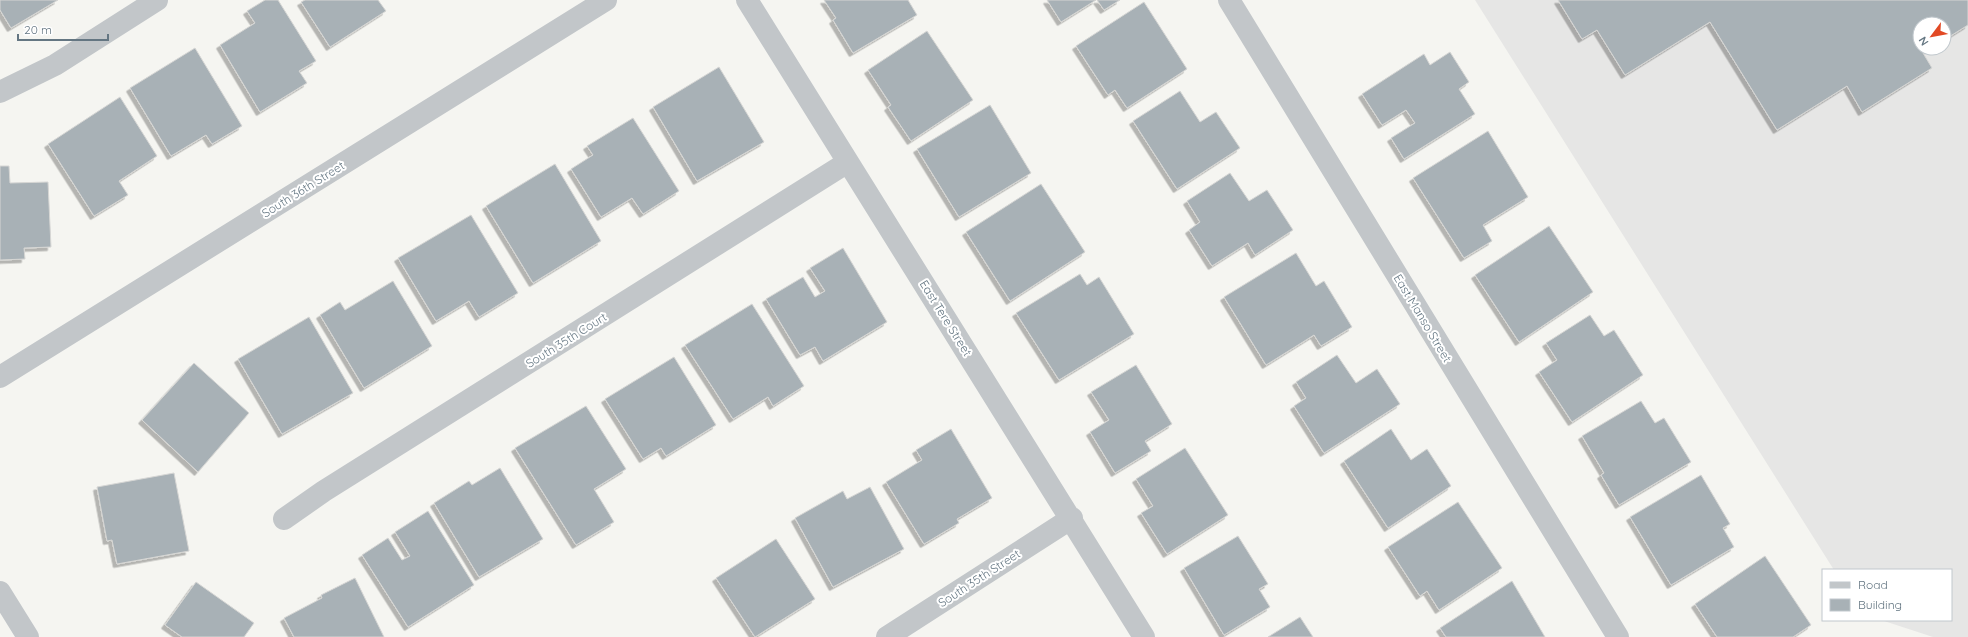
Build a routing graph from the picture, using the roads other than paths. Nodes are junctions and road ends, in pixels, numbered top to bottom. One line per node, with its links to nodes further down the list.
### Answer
1 (157, 0): 5 (street)
2 (606, 0): 7 (street, South 36th Street)
3 (747, 0): 6 (street, East Tere Street)
4 (1229, 0): 14 (street, East Manso Street)
5 (0, 92)
6 (848, 162): 8 (street, East Tere Street); 9 (street, South 35th Court)
7 (0, 377)
8 (1072, 518): 12 (street, South 35th Street); 13 (street, East Tere Street)
9 (284, 519)
10 (0, 592): 11 (street)
11 (28, 637)
12 (887, 637)
13 (1144, 637)
14 (1618, 637)

